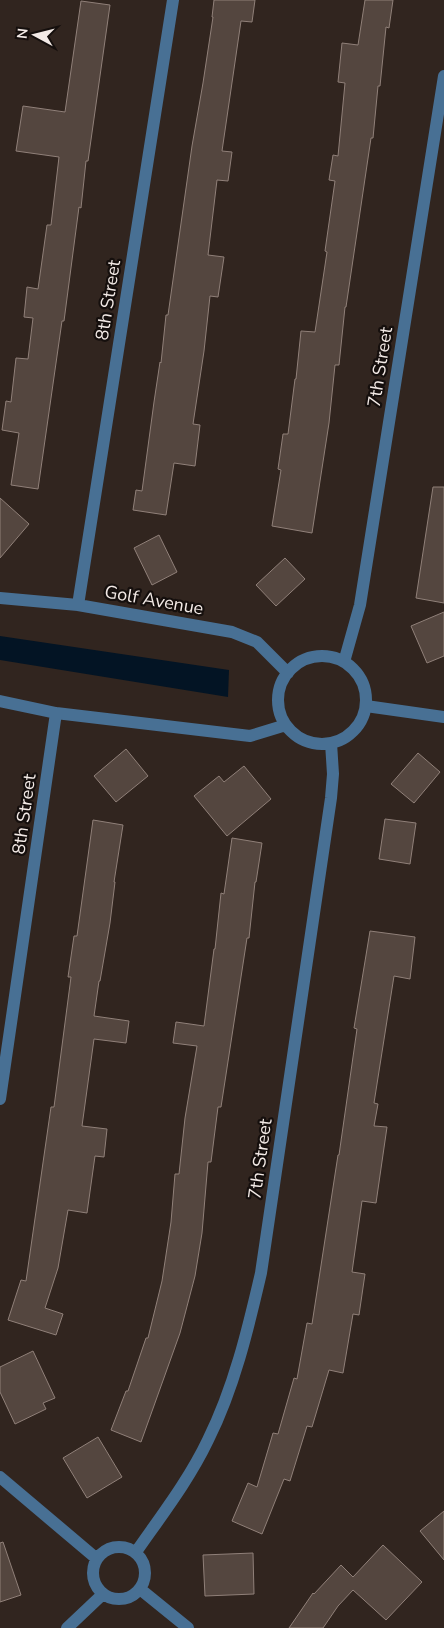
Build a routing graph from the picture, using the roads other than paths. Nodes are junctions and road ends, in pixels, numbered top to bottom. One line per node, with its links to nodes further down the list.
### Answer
1 (173, 0): 4 (street, 8th Street)
2 (444, 76): 5 (street, 7th Street)
3 (0, 598): 4 (street, Golf Avenue)
4 (78, 605): 6 (street, Golf Avenue)
5 (344, 662): 6 (street); 8 (street)
6 (288, 673): 11 (street)
7 (0, 701): 9 (street)
8 (366, 706): 10 (street); 12 (street)
9 (56, 713): 11 (street); 13 (street, 8th Street)
10 (444, 717)
11 (286, 725): 12 (street)
12 (331, 743): 15 (street, 7th Street)
13 (0, 1099)
14 (0, 1477): 16 (street)
15 (136, 1552): 16 (street); 17 (street)
16 (97, 1559): 18 (street)
17 (140, 1589): 18 (street); 20 (street)
18 (103, 1594): 19 (street)
19 (67, 1628)
20 (188, 1628)

